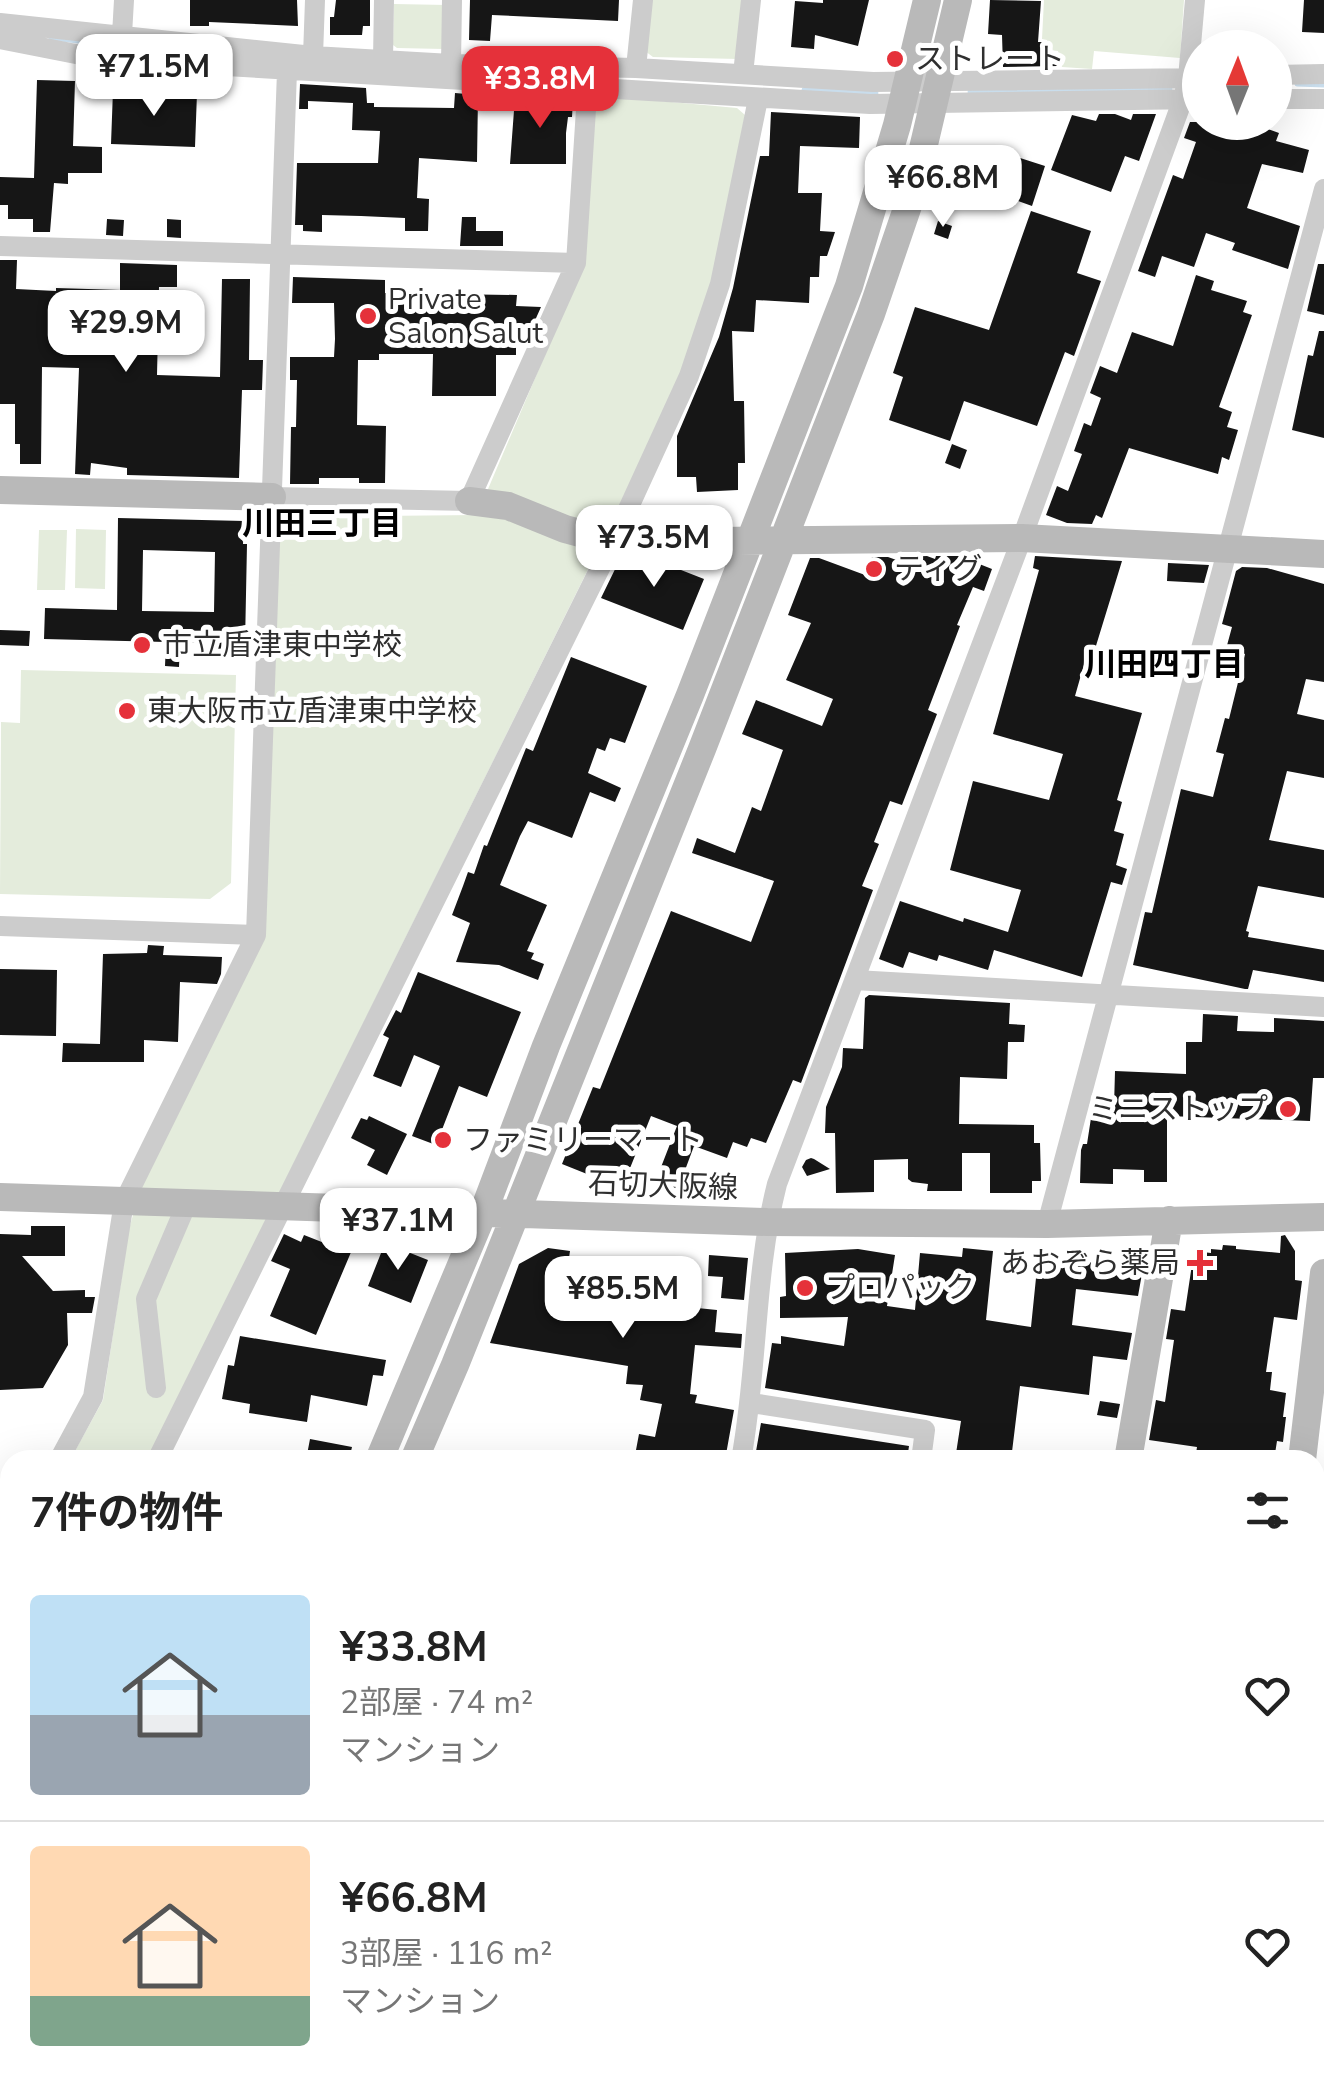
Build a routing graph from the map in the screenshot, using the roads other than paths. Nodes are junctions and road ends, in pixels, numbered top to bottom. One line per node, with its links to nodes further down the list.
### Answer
1 (124, 0): 12 (street)
2 (315, 0): 14 (street)
3 (384, 0): 15 (street)
4 (452, 0): 16 (street)
5 (643, 0): 17 (street)
6 (751, 0): 19 (street)
7 (927, 0): 25 (street)
8 (958, 0): 24 (street)
9 (1195, 0): 11 (street)
10 (0, 23): 12 (street)
11 (1194, 30)
12 (122, 35): 14 (street)
13 (0, 39): 18 (street)
14 (313, 56): 15 (street)
15 (382, 60): 16 (street)
16 (451, 64): 22 (street)
17 (636, 68): 19 (street); 22 (street)
18 (287, 71): 22 (street); 32 (street)
19 (743, 74): 25 (street)
20 (1324, 74): 21 (street)
21 (1292, 75)
22 (588, 78): 26 (street); 33 (street)
23 (1182, 88): 24 (street)
24 (936, 91): 25 (street); 38 (street)
25 (906, 92): 26 (street); 40 (street)
26 (758, 99): 39 (street)
27 (1292, 99): 28 (street)
28 (1324, 99)
29 (1182, 117): 37 (street)
30 (1324, 189): 41 (street)
31 (0, 246): 32 (street)
32 (278, 253): 33 (street); 35 (street)
33 (576, 263): 36 (street)
34 (0, 490): 35 (street)
35 (272, 497): 36 (street); 44 (street)
36 (470, 501): 39 (street)
37 (1022, 538): 38 (street); 41 (street); 45 (street)
38 (781, 540): 40 (street); 53 (street)
39 (613, 542): 40 (street); 51 (street)
40 (750, 542): 52 (street)
41 (1229, 548): 42 (street); 46 (street)
42 (1324, 554)
43 (0, 926): 44 (street)
44 (256, 935): 49 (street)
45 (855, 980): 46 (street); 56 (street)
46 (1108, 996): 47 (street); 57 (street)
47 (1324, 1008)
48 (0, 1197): 49 (street, 石切大阪線)
49 (124, 1202): 50 (street, 石切大阪線); 61 (street)
50 (187, 1204): 51 (street, 石切大阪線); 59 (street)
51 (283, 1206): 52 (street, 石切大阪線); 62 (street)
52 (483, 1213): 53 (street, 石切大阪線); 63 (street)
53 (516, 1213): 56 (street, 石切大阪線); 64 (street)
54 (1324, 1217): 55 (street, 石切大阪線)
55 (1169, 1220): 57 (street, 石切大阪線); 67 (street)
56 (767, 1222): 57 (street, 石切大阪線); 60 (street)
57 (1046, 1224)
58 (1324, 1273): 68 (street)
59 (156, 1388)
60 (752, 1403): 65 (street); 66 (street)
61 (64, 1450)
62 (162, 1450)
63 (383, 1450)
64 (418, 1450)
65 (743, 1450)
66 (922, 1450)
67 (1130, 1450)
68 (1303, 1450)

